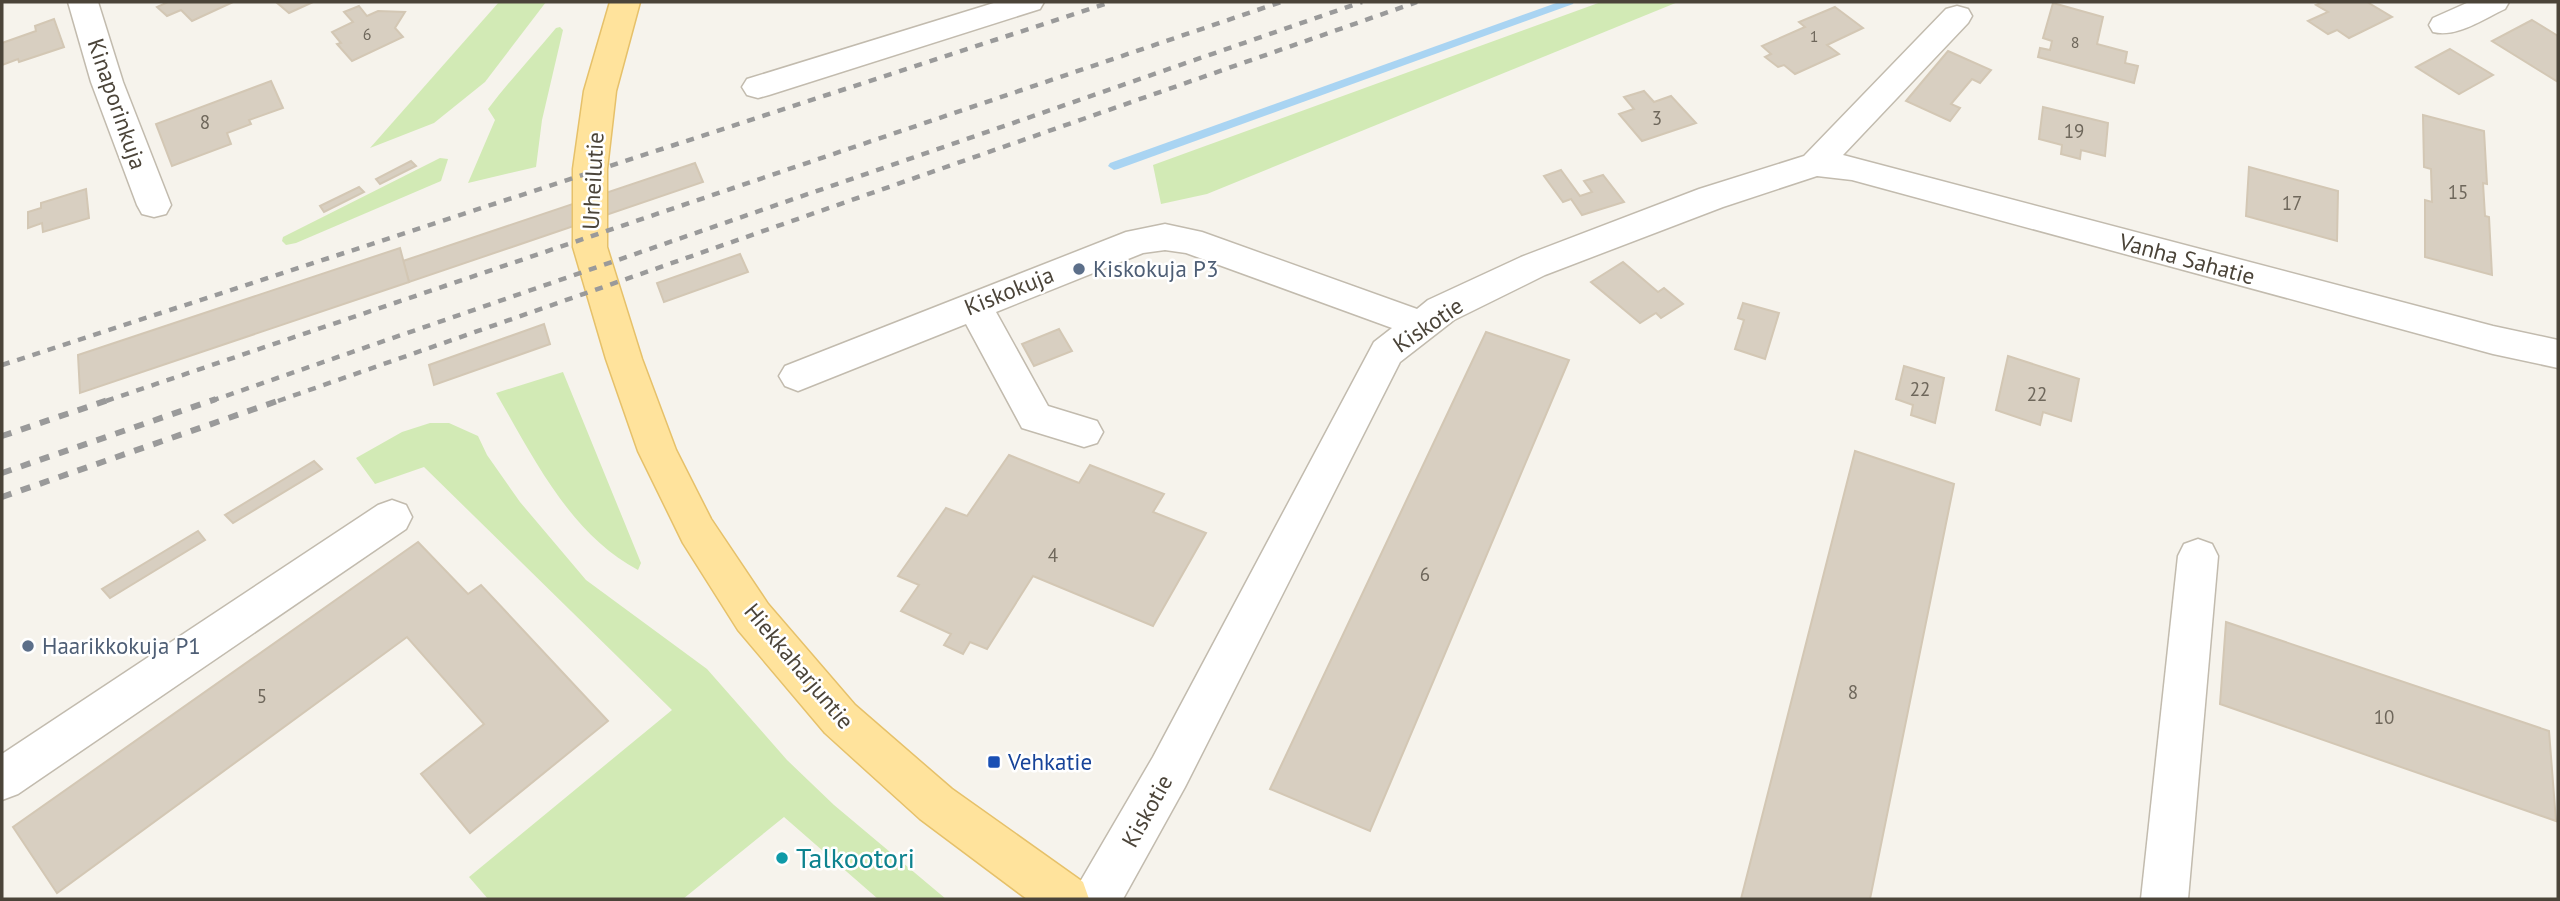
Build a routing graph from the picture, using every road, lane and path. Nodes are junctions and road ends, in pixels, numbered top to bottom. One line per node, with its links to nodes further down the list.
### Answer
1 (83, 2): 9 (street, Kinaporinkuja)
2 (625, 2): 13 (main road, Urheilutie)
3 (1029, 2): 7 (street)
4 (2494, 2): 6 (street)
5 (1957, 16): 8 (street, Kiskotie)
6 (2444, 25)
7 (758, 87)
8 (1816, 164): 11 (street, Kiskotie); 12 (street, Vanha Sahatie)
9 (154, 205)
10 (974, 306): 11 (street, Kiskokuja); 14 (street, Kiskokuja); 15 (street)
11 (1422, 325): 20 (street, Kiskotie)
12 (2558, 354)
13 (624, 359): 19 (main road, Hiekkaharjuntie)
14 (798, 376)
15 (1084, 432)
16 (392, 517): 18 (street)
17 (2198, 556): 21 (street)
18 (2, 779)
19 (1066, 899)
20 (1097, 899)
21 (2164, 899)

